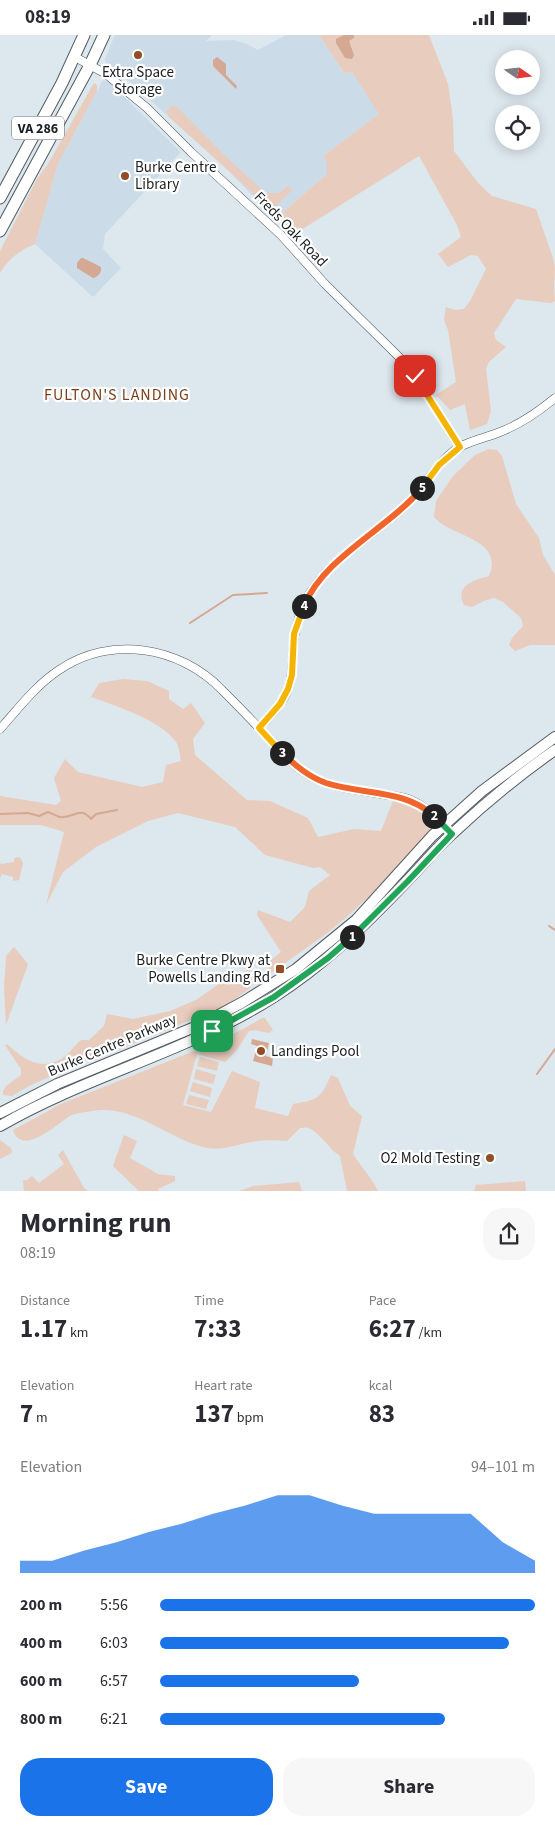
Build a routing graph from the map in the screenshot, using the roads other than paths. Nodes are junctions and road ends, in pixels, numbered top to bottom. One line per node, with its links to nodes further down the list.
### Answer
1 (84, 35): 3 (highway, VA 286)
2 (104, 35): 4 (highway, VA 286)
3 (75, 57): 4 (street, Freds Oak Road); 5 (highway, VA 286)
4 (90, 65): 6 (highway, VA 286); 8 (street, Freds Oak Road)
5 (0, 198)
6 (0, 231)
7 (555, 398): 8 (street)
8 (460, 447): 9 (street)
9 (259, 728): 10 (street); 13 (street)
10 (0, 729)
11 (555, 737): 13 (main road, Burke Centre Parkway)
12 (555, 750): 14 (main road, Burke Centre Parkway)
13 (444, 825): 14 (street); 15 (main road, Burke Centre Parkway)
14 (452, 834): 16 (main road, Burke Centre Parkway)
15 (0, 1113)
16 (0, 1125)

